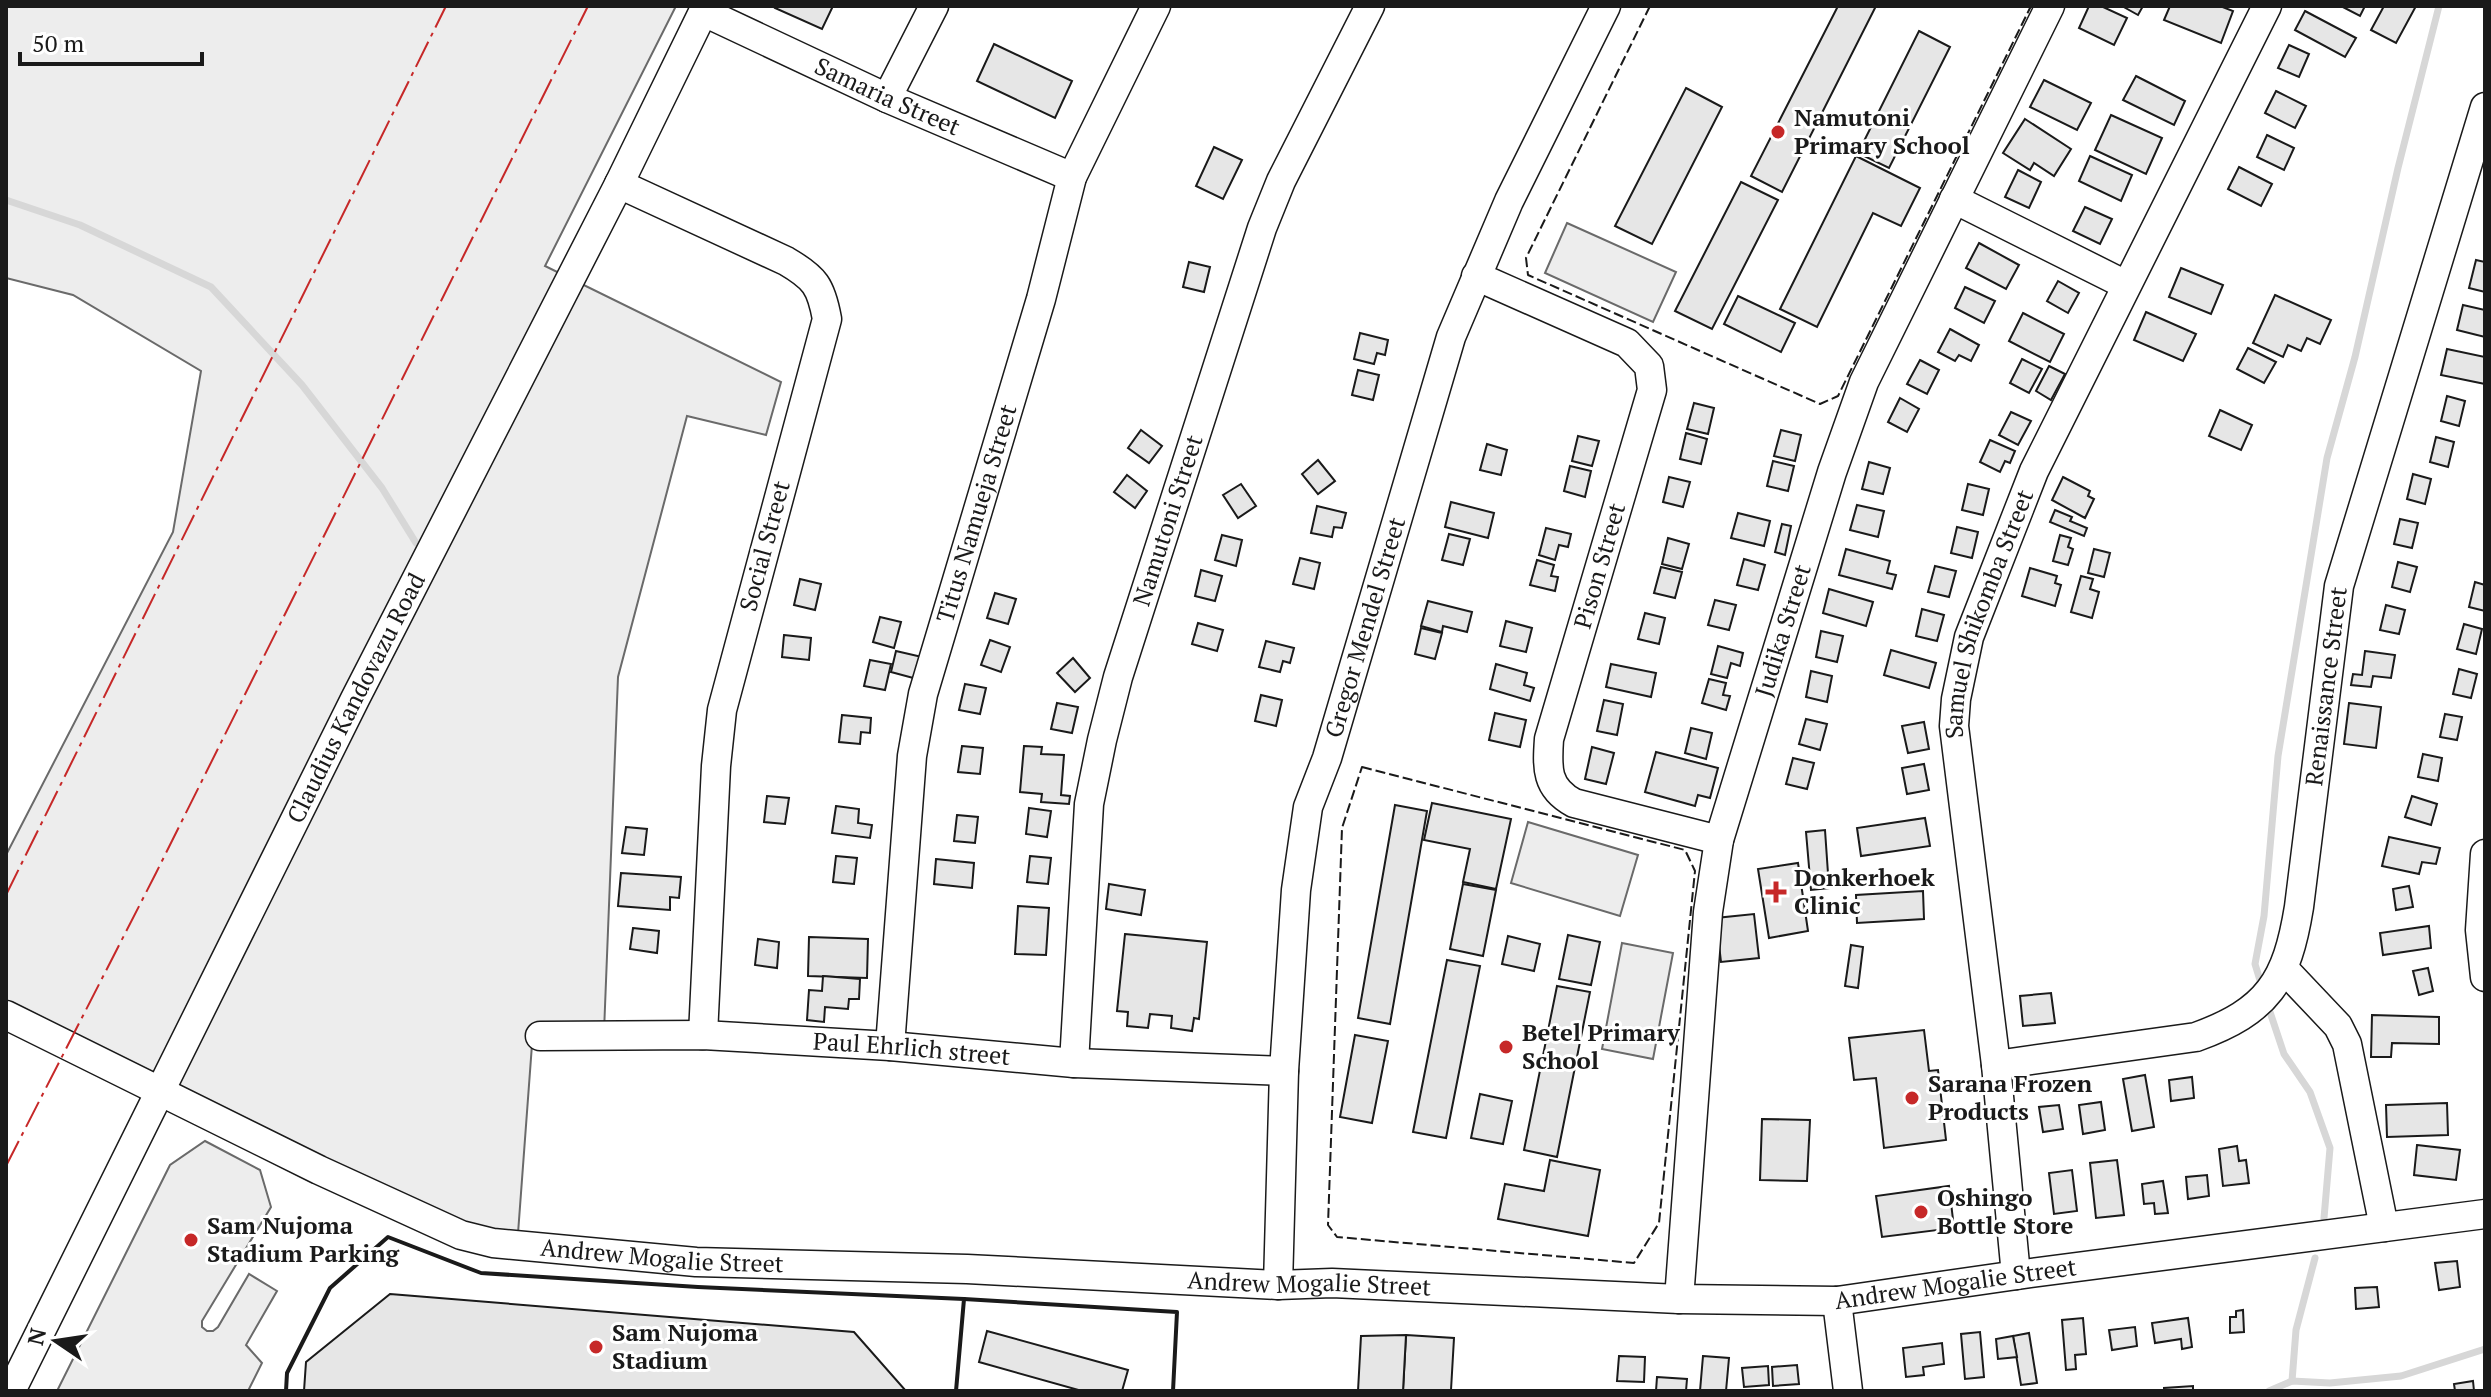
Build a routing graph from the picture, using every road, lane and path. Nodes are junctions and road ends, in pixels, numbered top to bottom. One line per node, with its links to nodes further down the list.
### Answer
1 (934, 6): 8 (street)
2 (1156, 6): 10 (street, Titus Namueja Street)
3 (1370, 6): 23 (street, Namutoni Street)
4 (1606, 6): 13 (street, Gregor Mendel Street)
5 (2050, 6): 12 (street, Judika Street)
6 (2267, 6): 14 (street, Samuel Shikomba Street)
7 (705, 9): 8 (street, Samaria Street); 11 (street, Claudius Kandovazu Road)
8 (887, 98): 10 (street, Samaria Street)
9 (2485, 107): 17 (street, Renaissance Street)
10 (1072, 177): 22 (street, Titus Namueja Street)
11 (619, 184): 20 (street, Social Street); 26 (street, Claudius Kandovazu Road)
12 (1954, 199): 14 (street); 15 (street, Judika Street)
13 (1476, 276): 15 (street, Pison Street); 25 (street, Gregor Mendel Street)
14 (2126, 285): 24 (street, Samuel Shikomba Street)
15 (1719, 840): 31 (street, Judika Street)
16 (2485, 854): 18 (street)
17 (2284, 969): 24 (street, Renaissance Street); 28 (street)
18 (2485, 977)
19 (6, 1015): 26 (street, Andrew Mogalie Street)
20 (703, 1035): 21 (street, Paul Ehrlich street); 22 (street, Paul Ehrlich street)
21 (540, 1036)
22 (890, 1046): 23 (street, Paul Ehrlich street)
23 (1074, 1063): 25 (street, Paul Ehrlich street)
24 (1996, 1065): 29 (street, Samuel Shikomba Street)
25 (1284, 1071): 30 (street, Gregor Mendel Street)
26 (161, 1090): 30 (street, Andrew Mogalie Street); 33 (street, Claudius Kandovazu Road)
27 (2485, 1214): 28 (street, Andrew Mogalie Street)
28 (2384, 1227): 29 (street, Andrew Mogalie Street)
29 (2016, 1275): 32 (street, Andrew Mogalie Street)
30 (1278, 1285): 31 (street, Andrew Mogalie Street)
31 (1679, 1299): 32 (street, Andrew Mogalie Street)
32 (1837, 1301): 34 (street)
33 (11, 1391)
34 (1848, 1391)

